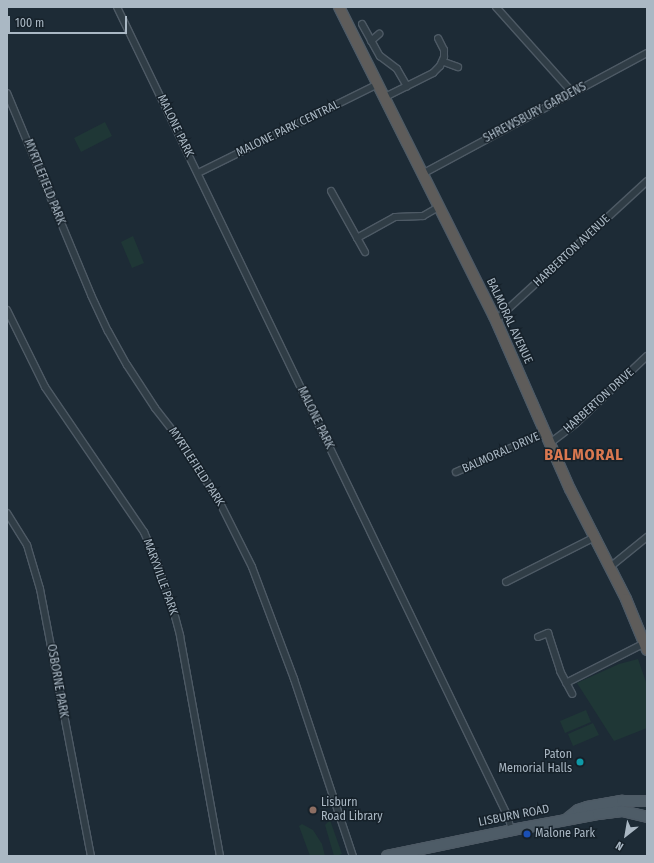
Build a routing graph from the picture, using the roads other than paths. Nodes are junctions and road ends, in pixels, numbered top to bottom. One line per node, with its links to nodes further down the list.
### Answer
1 (117, 7): 16 (street, MALONE PARK)
2 (339, 7): 11 (highway, BALMORAL AVENUE)
3 (496, 7): 14 (street)
4 (362, 24): 7 (street)
5 (379, 34): 7 (street)
6 (438, 38): 9 (street)
7 (371, 41): 12 (street)
8 (647, 53): 14 (street, SHREWSBURY GARDENS)
9 (444, 62): 10 (street); 12 (street)
10 (458, 67)
11 (378, 84): 15 (highway, BALMORAL AVENUE); 16 (street, MALONE PARK CENTRAL)
12 (407, 86): 15 (street)
13 (7, 93): 46 (street, MYRTLEFIELD PARK)
14 (573, 93): 17 (street, SHREWSBURY GARDENS)
15 (385, 98): 17 (highway, BALMORAL AVENUE)
16 (198, 173): 39 (street, MALONE PARK)
17 (424, 173): 20 (highway, BALMORAL AVENUE)
18 (647, 181): 24 (street, HARBERTON AVENUE)
19 (331, 191): 21 (street)
20 (440, 206): 21 (street); 24 (highway, BALMORAL AVENUE)
21 (357, 238): 22 (street)
22 (365, 252)
23 (7, 310): 45 (street, MARYVILLE PARK)
24 (496, 320): 26 (highway, BALMORAL AVENUE)
25 (647, 356): 27 (street, HARBERTON DRIVE)
26 (545, 433): 27 (highway, BALMORAL AVENUE); 28 (street, BALMORAL DRIVE)
27 (550, 443): 30 (highway, BALMORAL AVENUE)
28 (456, 472)
29 (7, 513): 44 (street, OSBORNE PARK)
30 (595, 537): 32 (highway, BALMORAL AVENUE); 33 (street)
31 (647, 537): 32 (street)
32 (610, 567): 35 (highway, BALMORAL AVENUE)
33 (506, 582)
34 (538, 637): 36 (street)
35 (645, 641): 36 (street)
36 (566, 683): 37 (street)
37 (572, 694)
38 (647, 801): 41 (main road)
39 (507, 815): 42 (street, MALONE PARK)
40 (644, 815): 41 (main road, LISBURN ROAD)
41 (567, 819): 42 (main road, LISBURN ROAD)
42 (512, 830): 43 (main road, LISBURN ROAD)
43 (430, 851): 47 (main road, LISBURN ROAD)
44 (91, 856)
45 (220, 856)
46 (353, 856)
47 (387, 856)

